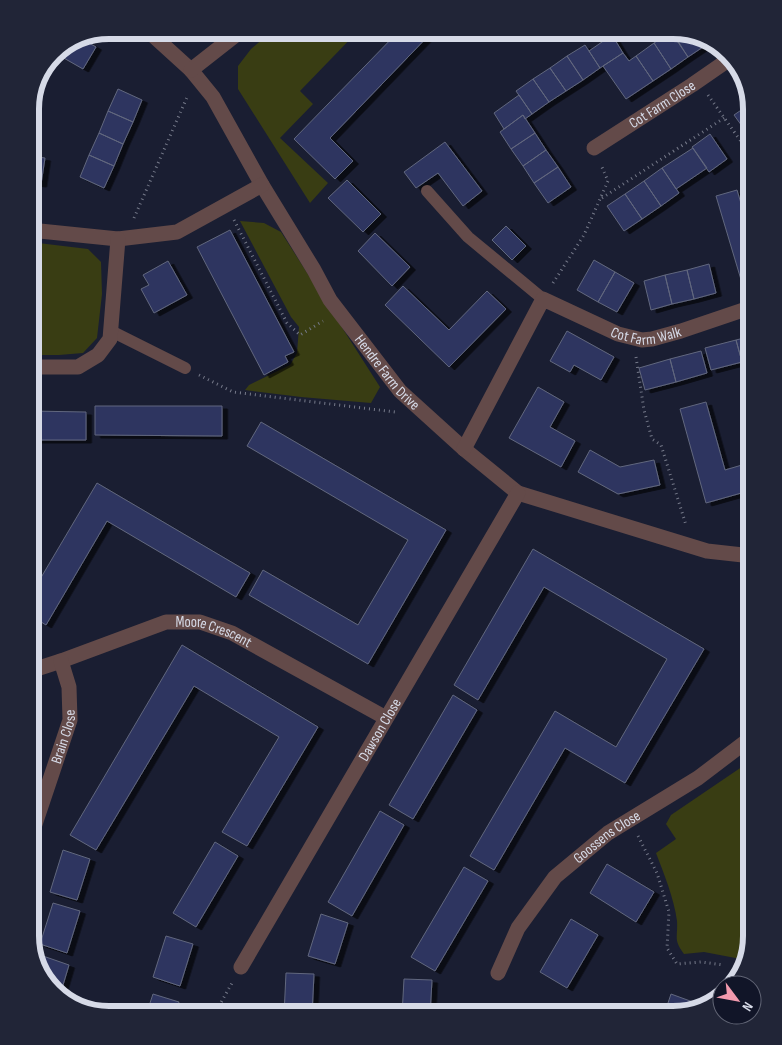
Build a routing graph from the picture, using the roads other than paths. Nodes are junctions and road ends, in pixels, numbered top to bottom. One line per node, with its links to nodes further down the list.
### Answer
1 (157, 39): 4 (street, Hendre Farm Drive)
2 (232, 39): 4 (street)
3 (725, 62): 5 (street, Cot Farm Close)
4 (194, 73): 6 (street, Hendre Farm Drive)
5 (594, 148)
6 (262, 185): 9 (street); 15 (street, Hendre Farm Drive)
7 (427, 190): 10 (lane)
8 (39, 231): 9 (street)
9 (122, 239): 12 (street)
10 (543, 299): 11 (street, Cot Farm Walk); 15 (street)
11 (743, 310)
12 (111, 331): 13 (street); 14 (lane)
13 (39, 367)
14 (185, 368)
15 (464, 449): 16 (street, Hendre Farm Drive)
16 (518, 493): 17 (street, Hendre Farm Drive); 20 (street, Dawson Close)
17 (743, 555)
18 (61, 661): 19 (street, Moore Crescent); 20 (street, Moore Crescent); 22 (street, Brain Close)
19 (39, 668)
20 (386, 718): 23 (street, Dawson Close)
21 (743, 744): 24 (street, Goossens Close)
22 (39, 813)
23 (241, 967)
24 (498, 973)

